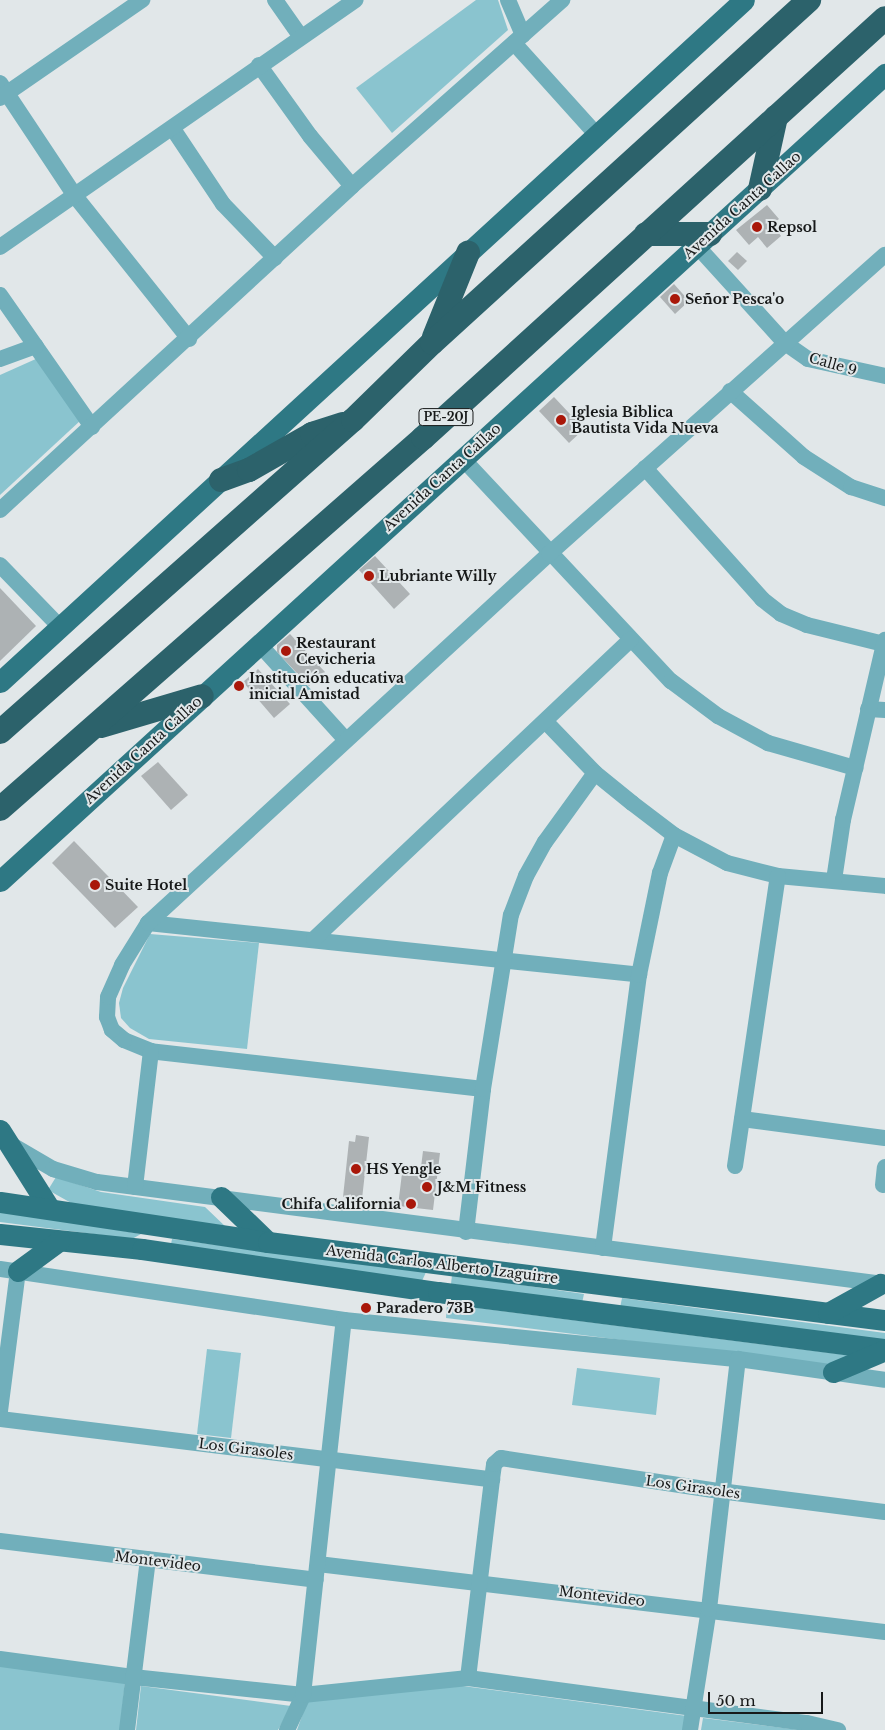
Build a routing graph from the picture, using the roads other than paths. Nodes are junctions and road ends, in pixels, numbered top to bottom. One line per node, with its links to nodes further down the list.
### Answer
1 (142, 0): 13 (street)
2 (275, 0): 9 (street)
3 (356, 0): 9 (street)
4 (508, 0): 10 (street)
5 (562, 0): 10 (street)
6 (744, 0): 16 (main road)
7 (809, 0): 29 (highway)
8 (885, 18): 14 (highway, PE-20J)
9 (301, 37): 11 (street)
10 (518, 39): 16 (street); 17 (street)
11 (259, 66): 15 (street); 17 (street)
12 (885, 74): 18 (main road, Avenida Canta Callao)
13 (2, 91): 19 (street)
14 (776, 117): 18 (highway); 20 (highway, PE-20J)
15 (173, 129): 19 (street); 25 (street)
16 (596, 134): 23 (main road)
17 (352, 186): 25 (street)
18 (760, 189): 21 (main road, Avenida Canta Callao)
19 (75, 196): 22 (street); 27 (street)
20 (646, 234): 21 (highway); 52 (highway, PE-20J)
21 (704, 240): 28 (street, Calle 9); 36 (main road, Avenida Canta Callao)
22 (0, 247)
23 (468, 253): 29 (highway); 38 (main road)
24 (885, 255): 28 (street)
25 (276, 258): 27 (street)
26 (0, 295): 30 (street)
27 (189, 339): 35 (street)
28 (785, 342): 32 (street, Calle 9); 33 (street)
29 (432, 343): 34 (highway)
30 (36, 346): 31 (street); 35 (street)
31 (0, 359)
32 (885, 376)
33 (730, 391): 37 (street); 39 (street)
34 (353, 420): 38 (highway); 53 (highway)
35 (92, 427): 40 (street)
36 (462, 458): 41 (street); 46 (main road, Avenida Canta Callao)
37 (645, 468): 41 (street); 45 (street)
38 (221, 480): 43 (main road)
39 (885, 498)
40 (0, 510)
41 (549, 554): 44 (street); 54 (street)
42 (0, 566): 43 (street)
43 (60, 628): 47 (main road)
44 (631, 639): 51 (street); 55 (street)
45 (884, 642): 49 (street)
46 (260, 645): 48 (main road, Avenida Canta Callao); 54 (street)
47 (0, 682)
48 (202, 696): 52 (highway); 61 (main road, Avenida Canta Callao)
49 (868, 708): 50 (street); 55 (street)
50 (885, 710)
51 (546, 722): 56 (street); 64 (street)
52 (94, 728): 57 (highway, PE-20J)
53 (0, 732)
54 (345, 740): 63 (street)
55 (855, 768): 60 (street)
56 (595, 773): 58 (street); 65 (street)
57 (0, 809)
58 (674, 835): 59 (street); 66 (street)
59 (778, 876): 60 (street); 69 (street)
60 (834, 880): 62 (street)
61 (2, 881)
62 (885, 886)
63 (148, 923): 64 (street); 67 (street)
64 (314, 939): 65 (street)
65 (502, 960): 66 (street); 68 (street)
66 (639, 975): 84 (street)
67 (151, 1050): 68 (street); 75 (street)
68 (483, 1089): 80 (street)
69 (742, 1119): 71 (street); 72 (street)
70 (5, 1137): 75 (street); 78 (main road)
71 (885, 1138)
72 (735, 1166)
73 (885, 1166): 74 (street)
74 (883, 1186)
75 (135, 1187): 76 (street)
76 (221, 1197): 80 (street); 83 (main road)
77 (0, 1202): 78 (main road, Avenida Carlos Alberto Izaguirre)
78 (50, 1209): 79 (main road, Avenida Carlos Alberto Izaguirre)
79 (145, 1223): 83 (main road, Avenida Carlos Alberto Izaguirre); 85 (main road)
80 (466, 1232): 84 (street)
81 (0, 1234): 82 (main road, Avenida Carlos Alberto Izaguirre)
82 (58, 1242): 85 (main road, Avenida Carlos Alberto Izaguirre); 86 (main road)
83 (268, 1242): 88 (main road, Avenida Carlos Alberto Izaguirre)
84 (603, 1248): 87 (street)
85 (142, 1249): 90 (main road, Avenida Carlos Alberto Izaguirre)
86 (9, 1270): 91 (street); 97 (street)
87 (883, 1284): 89 (main road)
88 (612, 1285): 89 (main road, Avenida Carlos Alberto Izaguirre); 90 (main road)
89 (828, 1312): 92 (main road, Avenida Carlos Alberto Izaguirre)
90 (602, 1313): 93 (main road, Avenida Carlos Alberto Izaguirre)
91 (344, 1320): 94 (street); 99 (street)
92 (885, 1320)
93 (885, 1350): 95 (main road)
94 (738, 1358): 95 (street); 101 (street)
95 (833, 1372): 96 (street)
96 (885, 1380)
97 (0, 1411)
98 (0, 1419): 99 (street, Los Girasoles)
99 (331, 1460): 100 (street, Los Girasoles); 105 (street)
100 (492, 1479): 101 (street, Los Girasoles); 106 (street)
101 (720, 1491): 102 (street, Los Girasoles); 107 (street)
102 (885, 1512)
103 (0, 1541): 104 (street, Montevideo)
104 (148, 1559): 105 (street, Montevideo); 110 (street)
105 (318, 1572): 106 (street, Montevideo); 112 (street)
106 (478, 1581): 107 (street, Montevideo); 111 (street)
107 (709, 1609): 108 (street, Montevideo); 113 (street)
108 (885, 1632)
109 (0, 1659): 110 (street)
110 (133, 1678): 112 (street); 114 (street)
111 (468, 1678): 112 (street); 113 (street)
112 (303, 1695): 115 (street)
113 (694, 1708): 116 (street); 117 (street)
114 (127, 1730)
115 (288, 1730)
116 (690, 1730)
117 (838, 1730)

